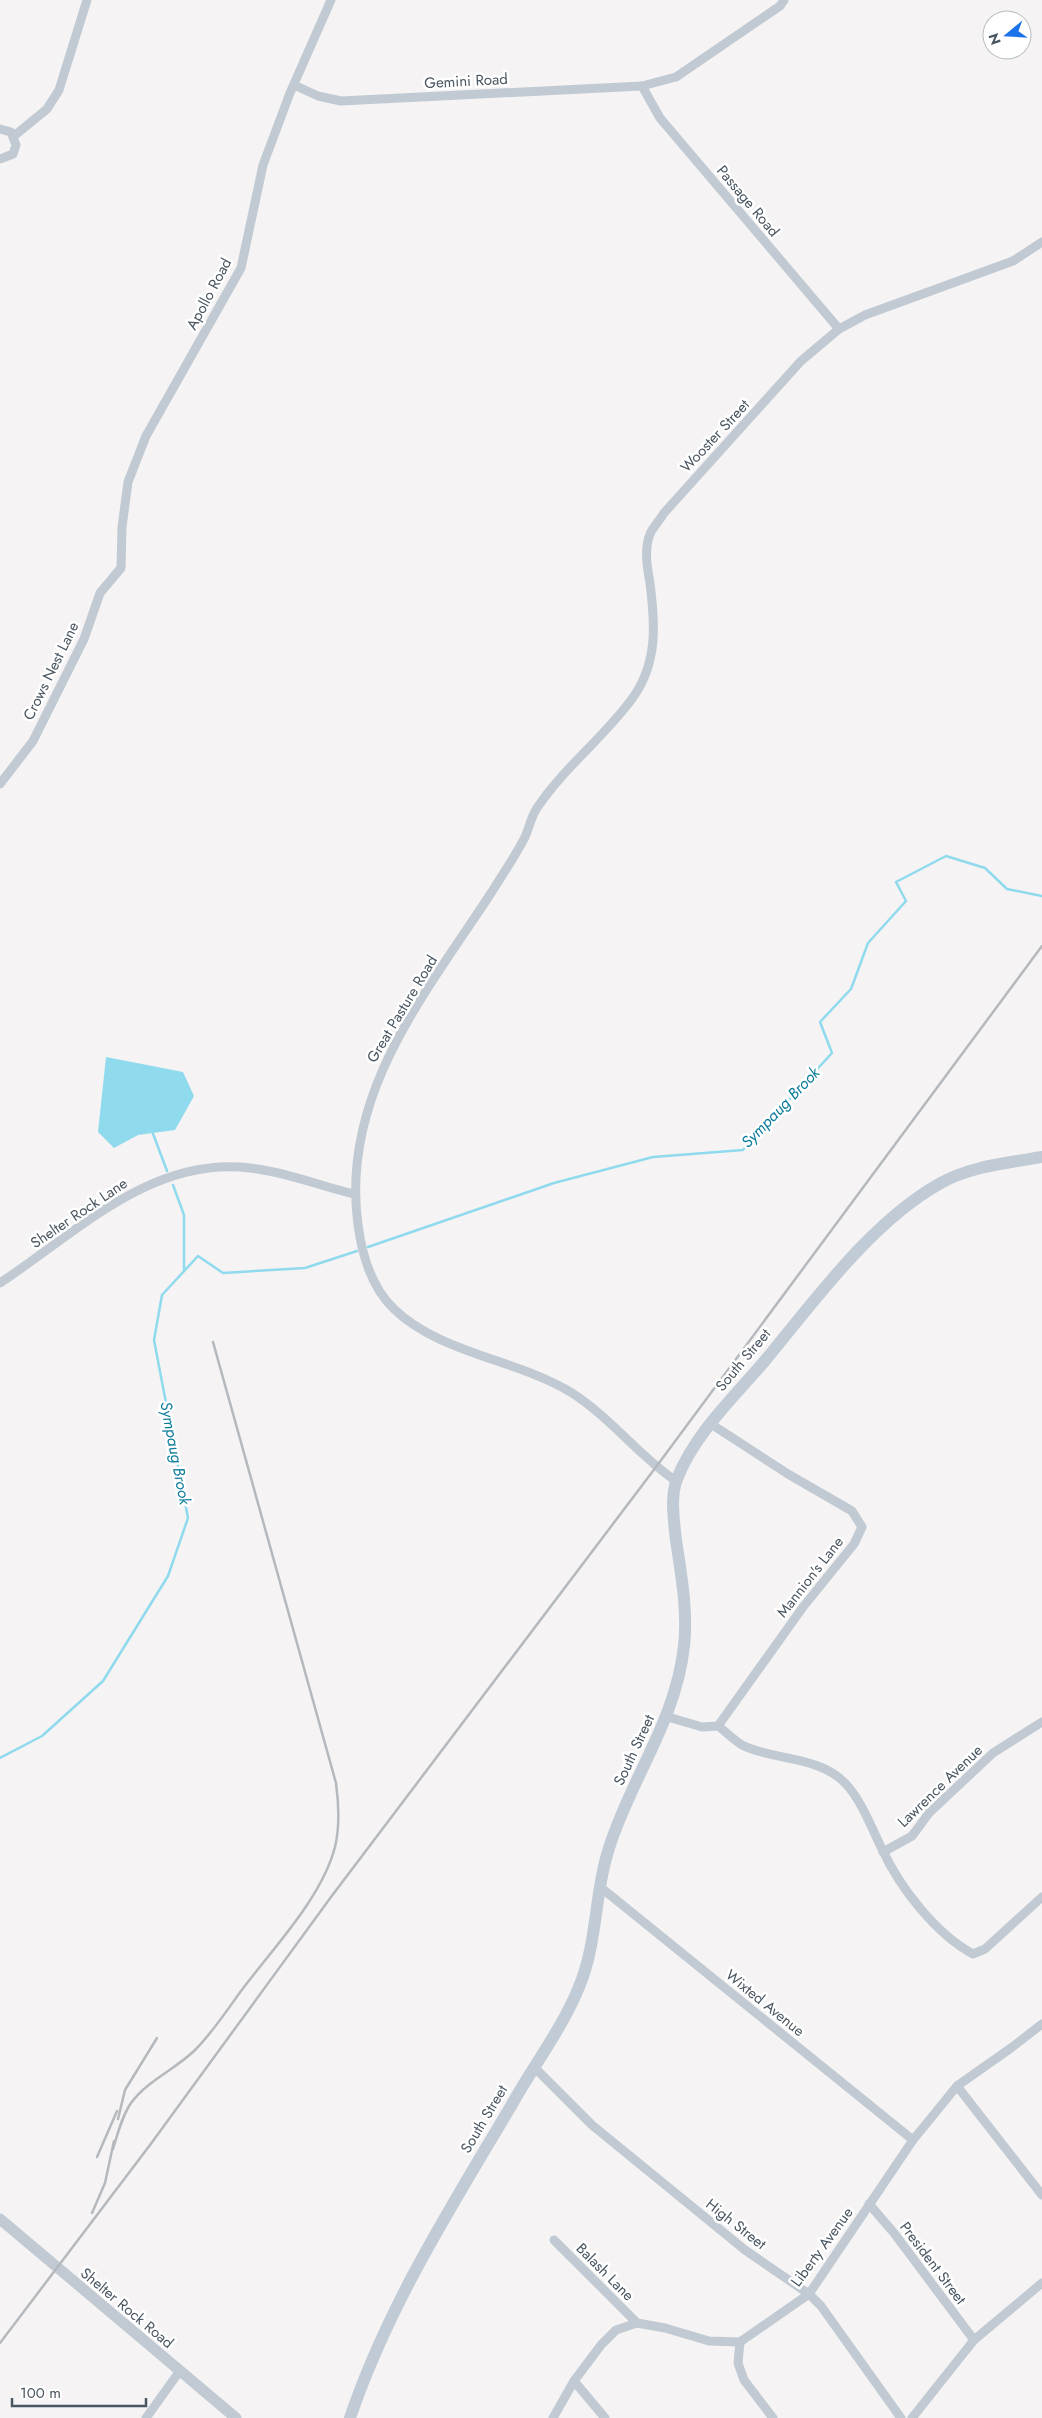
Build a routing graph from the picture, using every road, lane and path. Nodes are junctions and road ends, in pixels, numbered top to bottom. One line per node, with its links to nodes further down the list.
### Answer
1 (87, 0): 7 (street)
2 (332, 0): 4 (street, Apollo Road)
3 (784, 0): 5 (street, Gemini Road)
4 (294, 85): 5 (street, Gemini Road); 11 (street, Apollo Road)
5 (642, 86): 10 (street, Passage Road)
6 (0, 129): 7 (street)
7 (14, 136): 8 (street)
8 (0, 158)
9 (1042, 242): 10 (street, Wooster Street)
10 (839, 329): 12 (street, Wooster Street)
11 (121, 568): 13 (street, Crows Nest Lane)
12 (568, 772): 15 (street, Great Pasture Road)
13 (0, 784)
14 (1042, 1157): 17 (main road, South Street)
15 (354, 1194): 16 (street, Shelter Rock Lane); 18 (street, Great Pasture Road)
16 (0, 1283)
17 (711, 1424): 18 (main road, South Street); 21 (street, Mannion's Lane)
18 (676, 1481): 19 (main road, South Street)
19 (668, 1717): 21 (street); 23 (main road, South Street)
20 (1042, 1722): 22 (street, Lawrence Avenue)
21 (718, 1726): 22 (street)
22 (883, 1852): 24 (street)
23 (599, 1886): 26 (main road, South Street); 28 (street, Wixted Avenue)
24 (1042, 1897)
25 (1042, 2024): 27 (street, Liberty Avenue)
26 (534, 2067): 34 (street, High Street); 42 (main road, South Street)
27 (957, 2086): 28 (street, Liberty Avenue); 29 (street)
28 (913, 2140): 30 (street, Liberty Avenue)
29 (1042, 2195)
30 (869, 2204): 34 (street, Liberty Avenue); 36 (street, President Street)
31 (0, 2219): 38 (street, Shelter Rock Road)
32 (554, 2240): 35 (street, Balash Lane)
33 (1042, 2283): 36 (street)
34 (809, 2294): 37 (street, Liberty Avenue); 46 (street, High Street)
35 (637, 2323): 37 (street); 39 (street)
36 (974, 2340): 47 (street)
37 (740, 2342): 45 (street)
38 (179, 2372): 40 (street); 41 (street, Shelter Rock Road)
39 (574, 2381): 43 (street); 44 (street)
40 (146, 2418)
41 (236, 2418)
42 (350, 2418)
43 (553, 2418)
44 (605, 2418)
45 (773, 2418)
46 (901, 2418)
47 (912, 2418)

